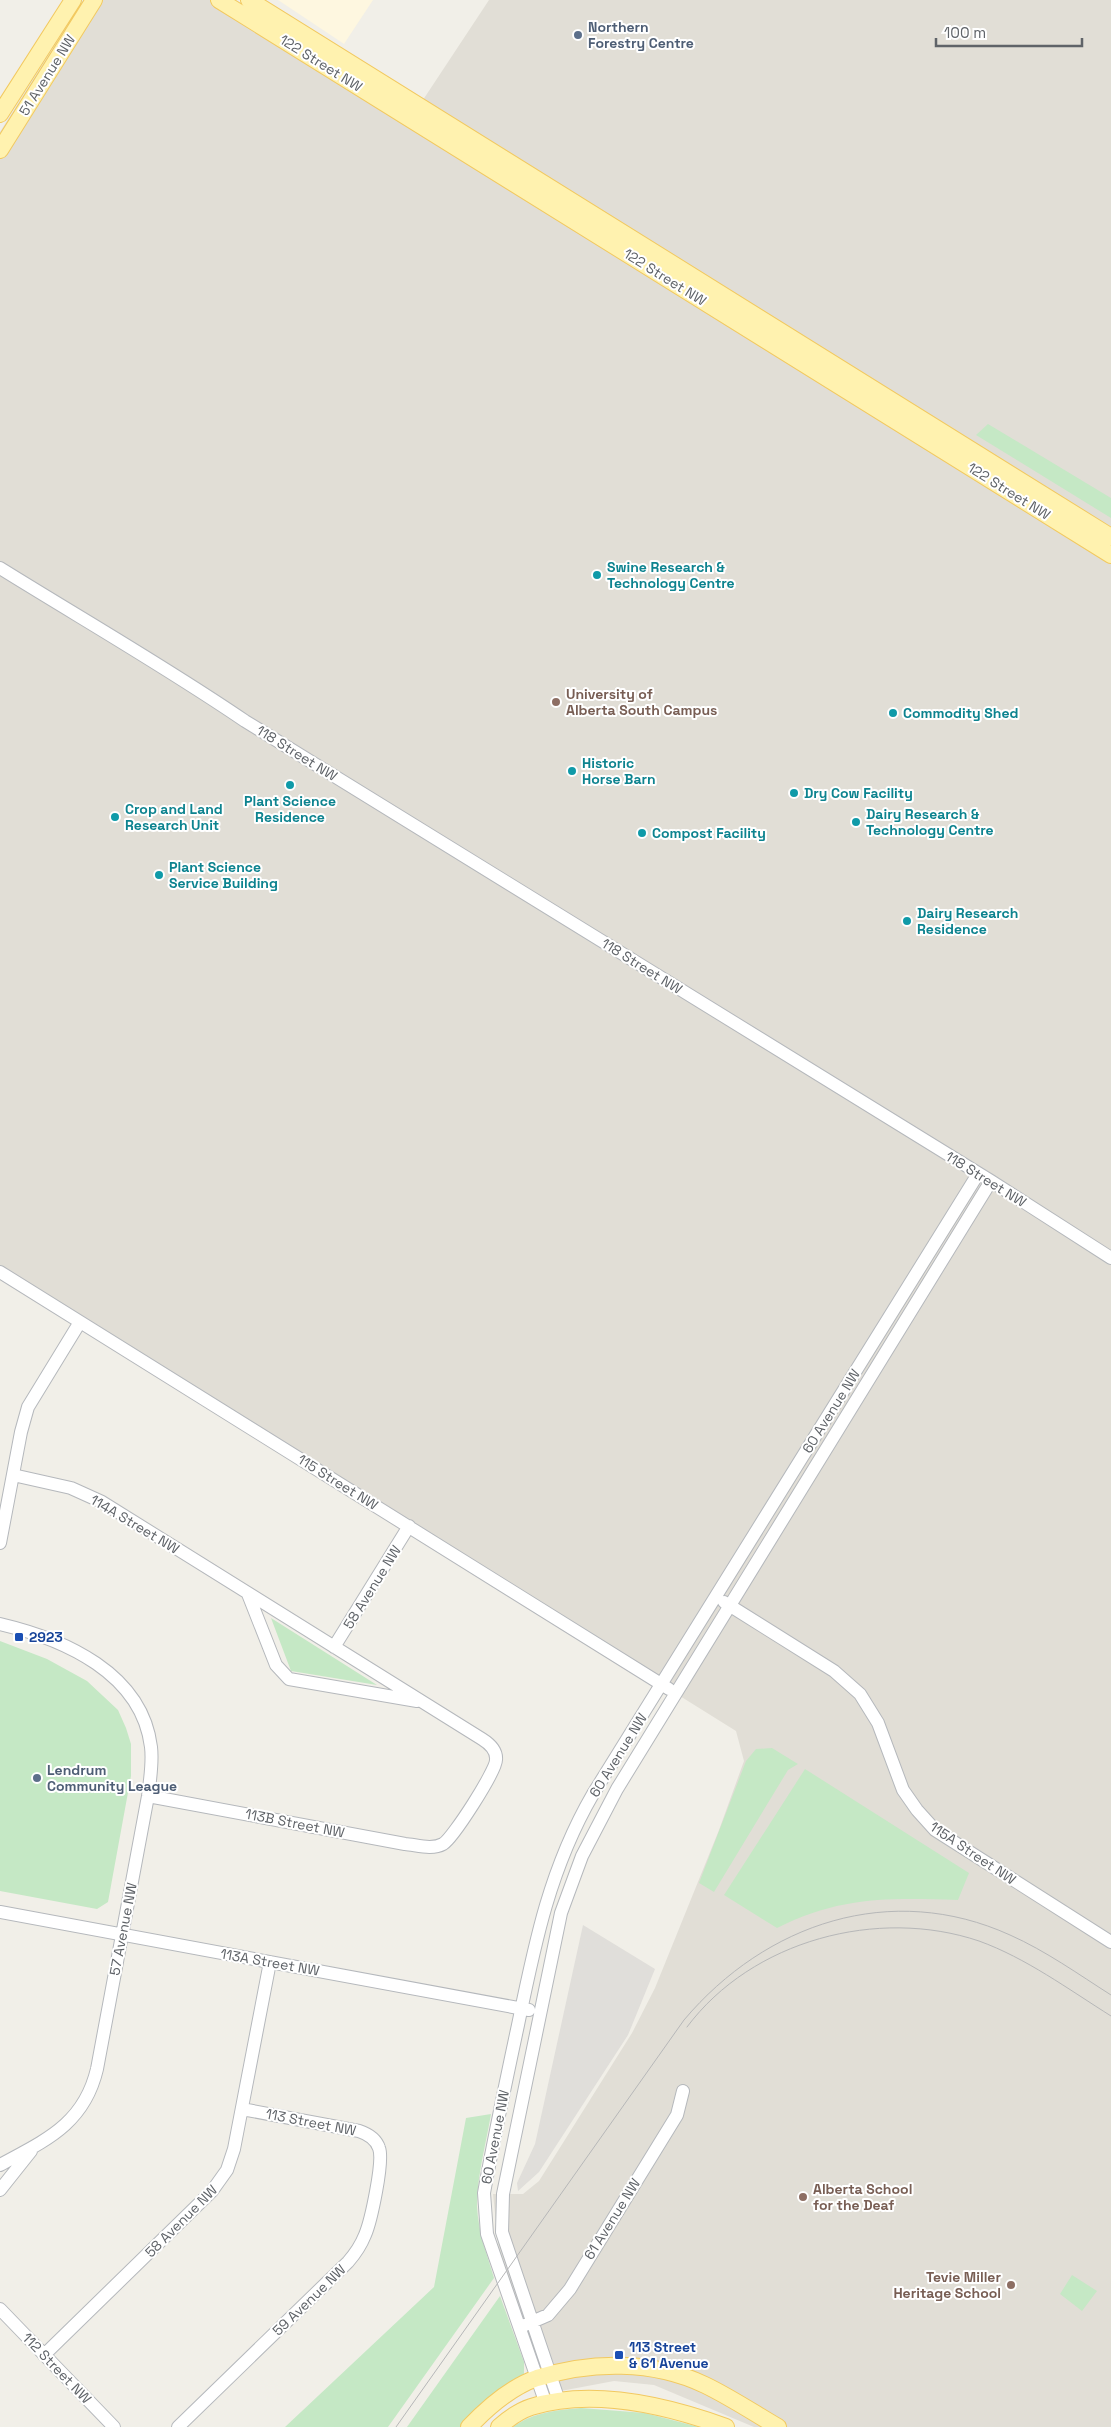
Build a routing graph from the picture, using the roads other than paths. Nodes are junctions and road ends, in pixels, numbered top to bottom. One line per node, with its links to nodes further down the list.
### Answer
1 (73, 0): 5 (main road, 51 Avenue NW)
2 (219, 0): 8 (main road, 122 Street NW)
3 (249, 0): 7 (main road, 122 Street NW)
4 (93, 1): 6 (main road, 51 Avenue NW)
5 (0, 114)
6 (0, 150)
7 (1111, 537)
8 (1111, 555)
9 (0, 568): 10 (street, 118 Street NW)
10 (978, 1174): 11 (street, 118 Street NW); 19 (street, 60 Avenue NW)
11 (991, 1181): 12 (street, 118 Street NW); 20 (street, 60 Avenue NW)
12 (1111, 1258)
13 (0, 1272): 14 (street, 115 Street NW)
14 (80, 1322): 15 (street); 16 (street, 115 Street NW)
15 (13, 1475): 17 (street); 18 (street, 114A Street NW)
16 (409, 1526): 22 (street, 58 Avenue NW); 23 (street, 115 Street NW)
17 (0, 1543)
18 (248, 1594): 22 (street, 114A Street NW); 25 (street, 114A Street NW)
19 (716, 1597): 20 (street, 115A Street NW); 23 (street, 60 Avenue NW)
20 (730, 1606): 24 (street, 60 Avenue NW); 30 (street, 115A Street NW)
21 (0, 1624): 26 (street, 57 Avenue NW)
22 (334, 1647): 25 (street, 114A Street NW)
23 (662, 1685): 24 (street, 115 Street NW); 32 (street, 60 Avenue NW)
24 (675, 1693): 33 (street, 60 Avenue NW)
25 (424, 1703): 27 (street, 114A Street NW)
26 (148, 1796): 27 (street, 113B Street NW); 29 (street, 57 Avenue NW)
27 (442, 1844)
28 (0, 1912): 29 (street, 113A Street NW)
29 (122, 1935): 31 (street, 113A Street NW); 37 (street, 57 Avenue NW)
30 (1111, 1942)
31 (270, 1962): 32 (street, 113A Street NW); 35 (street, 58 Avenue NW)
32 (521, 2009): 33 (street, 113A Street NW); 42 (street, 60 Avenue NW)
33 (540, 2011): 41 (street, 60 Avenue NW)
34 (683, 2091): 41 (street, 61 Avenue NW)
35 (242, 2109): 36 (street, 113 Street NW); 43 (street, 58 Avenue NW)
36 (377, 2142): 47 (street, 59 Avenue NW)
37 (34, 2147): 38 (street, 57 Avenue NW); 39 (street, 57 Avenue NW)
38 (0, 2165)
39 (0, 2190)
40 (0, 2309): 43 (street, 112 Street NW)
41 (531, 2323): 42 (street, 61 Avenue NW); 44 (street, 60 Avenue NW)
42 (518, 2328): 44 (street, 60 Avenue NW)
43 (44, 2355): 46 (street, 112 Street NW)
44 (543, 2377): 45 (street, 60 Avenue NW); 48 (main road); 51 (main road)
45 (552, 2403): 49 (main road); 50 (main road)
46 (114, 2427)
47 (178, 2427)
48 (469, 2427)
49 (499, 2427)
50 (726, 2427)
51 (778, 2427)

